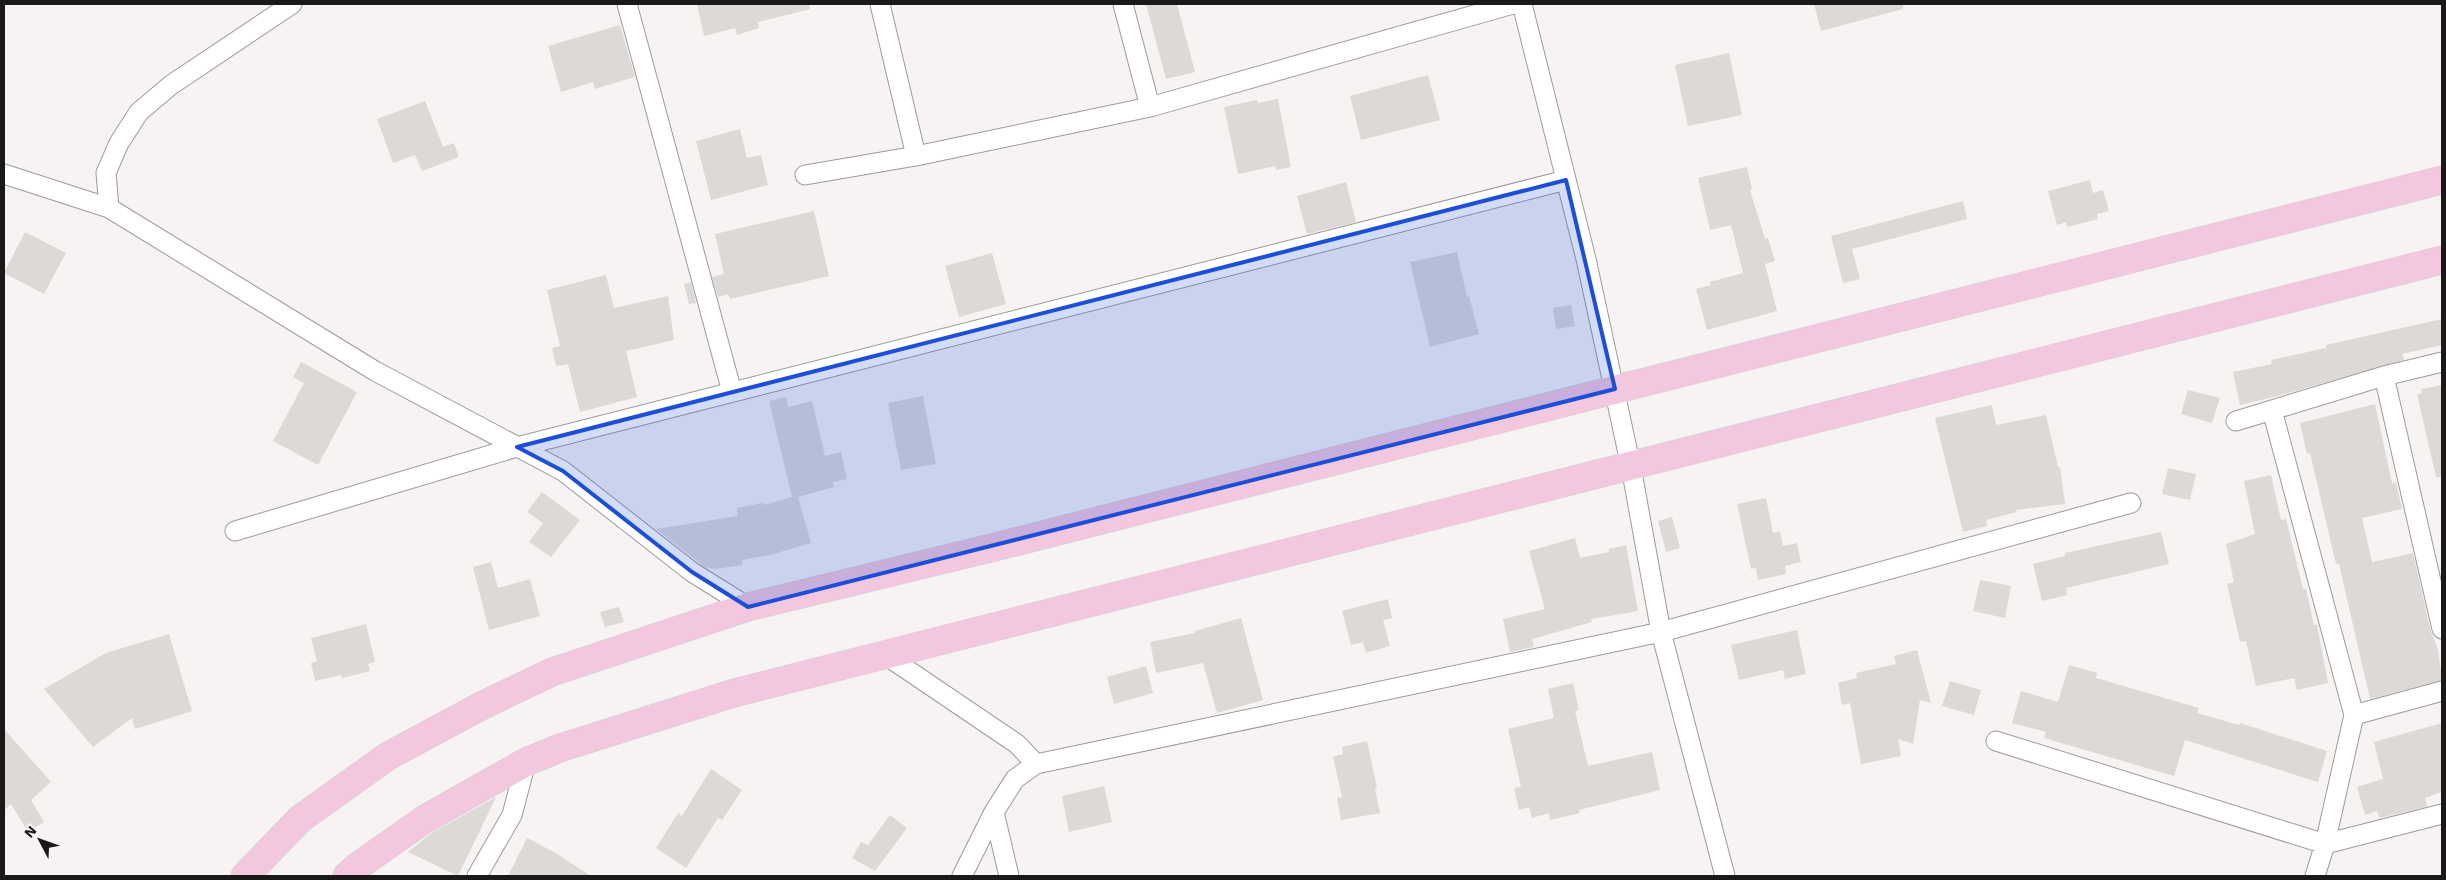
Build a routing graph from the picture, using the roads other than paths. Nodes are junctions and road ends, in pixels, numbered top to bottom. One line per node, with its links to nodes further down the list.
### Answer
1 (292, 4): 13 (street)
2 (627, 4): 18 (street)
3 (880, 4): 8 (street)
4 (1123, 4): 7 (street)
5 (1513, 4): 7 (street)
6 (1522, 4): 11 (street)
7 (1150, 107): 8 (street)
8 (916, 156): 10 (street)
9 (4, 174): 13 (street)
10 (805, 174)
11 (1566, 180): 17 (street); 18 (street)
12 (2442, 180): 17 (highway)
13 (109, 208): 21 (street)
14 (2442, 260): 22 (highway)
15 (2442, 362): 16 (street)
16 (2384, 376): 19 (street); 26 (street)
17 (1615, 389): 22 (street); 25 (highway)
18 (732, 392): 21 (street)
19 (2272, 410): 20 (street); 30 (street)
20 (2236, 420)
21 (517, 447): 24 (street); 25 (street)
22 (1631, 467): 27 (street); 28 (highway)
23 (2131, 503): 27 (street)
24 (235, 531)
25 (748, 608): 37 (highway)
26 (2442, 629)
27 (1661, 632): 33 (street); 42 (street)
28 (884, 654): 32 (highway); 33 (street)
29 (2442, 691): 30 (street)
30 (2354, 715): 36 (street)
31 (1996, 741): 36 (street)
32 (526, 762): 38 (highway); 39 (street)
33 (1036, 764): 34 (street)
34 (994, 812): 40 (street); 41 (street)
35 (2442, 814): 36 (street)
36 (2325, 844): 43 (street)
37 (245, 876)
38 (347, 876)
39 (477, 876)
40 (962, 876)
41 (1009, 876)
42 (1724, 876)
43 (2315, 876)

